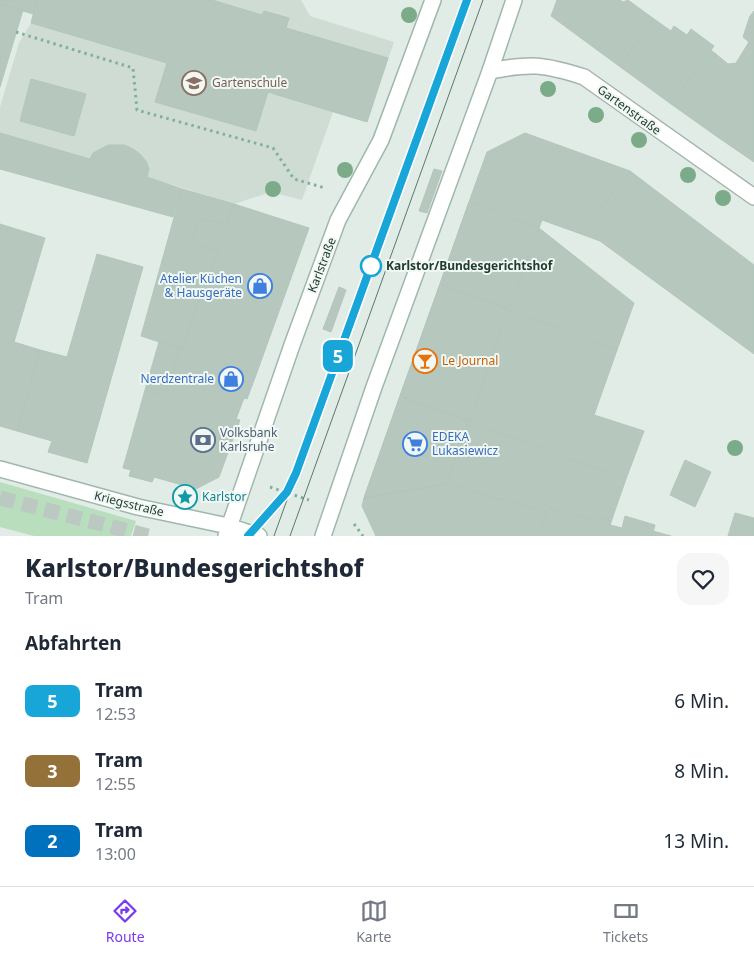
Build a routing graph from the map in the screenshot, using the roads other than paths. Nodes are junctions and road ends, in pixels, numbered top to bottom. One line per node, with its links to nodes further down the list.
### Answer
1 (433, 0): 6 (main road, Karlstraße)
2 (514, 0): 3 (main road)
3 (490, 71): 4 (main road, Gartenstraße); 8 (main road)
4 (754, 197)
5 (0, 469): 6 (main road, Kriegsstraße)
6 (227, 531): 7 (main road, Kriegsstraße)
7 (259, 536)
8 (323, 536)

